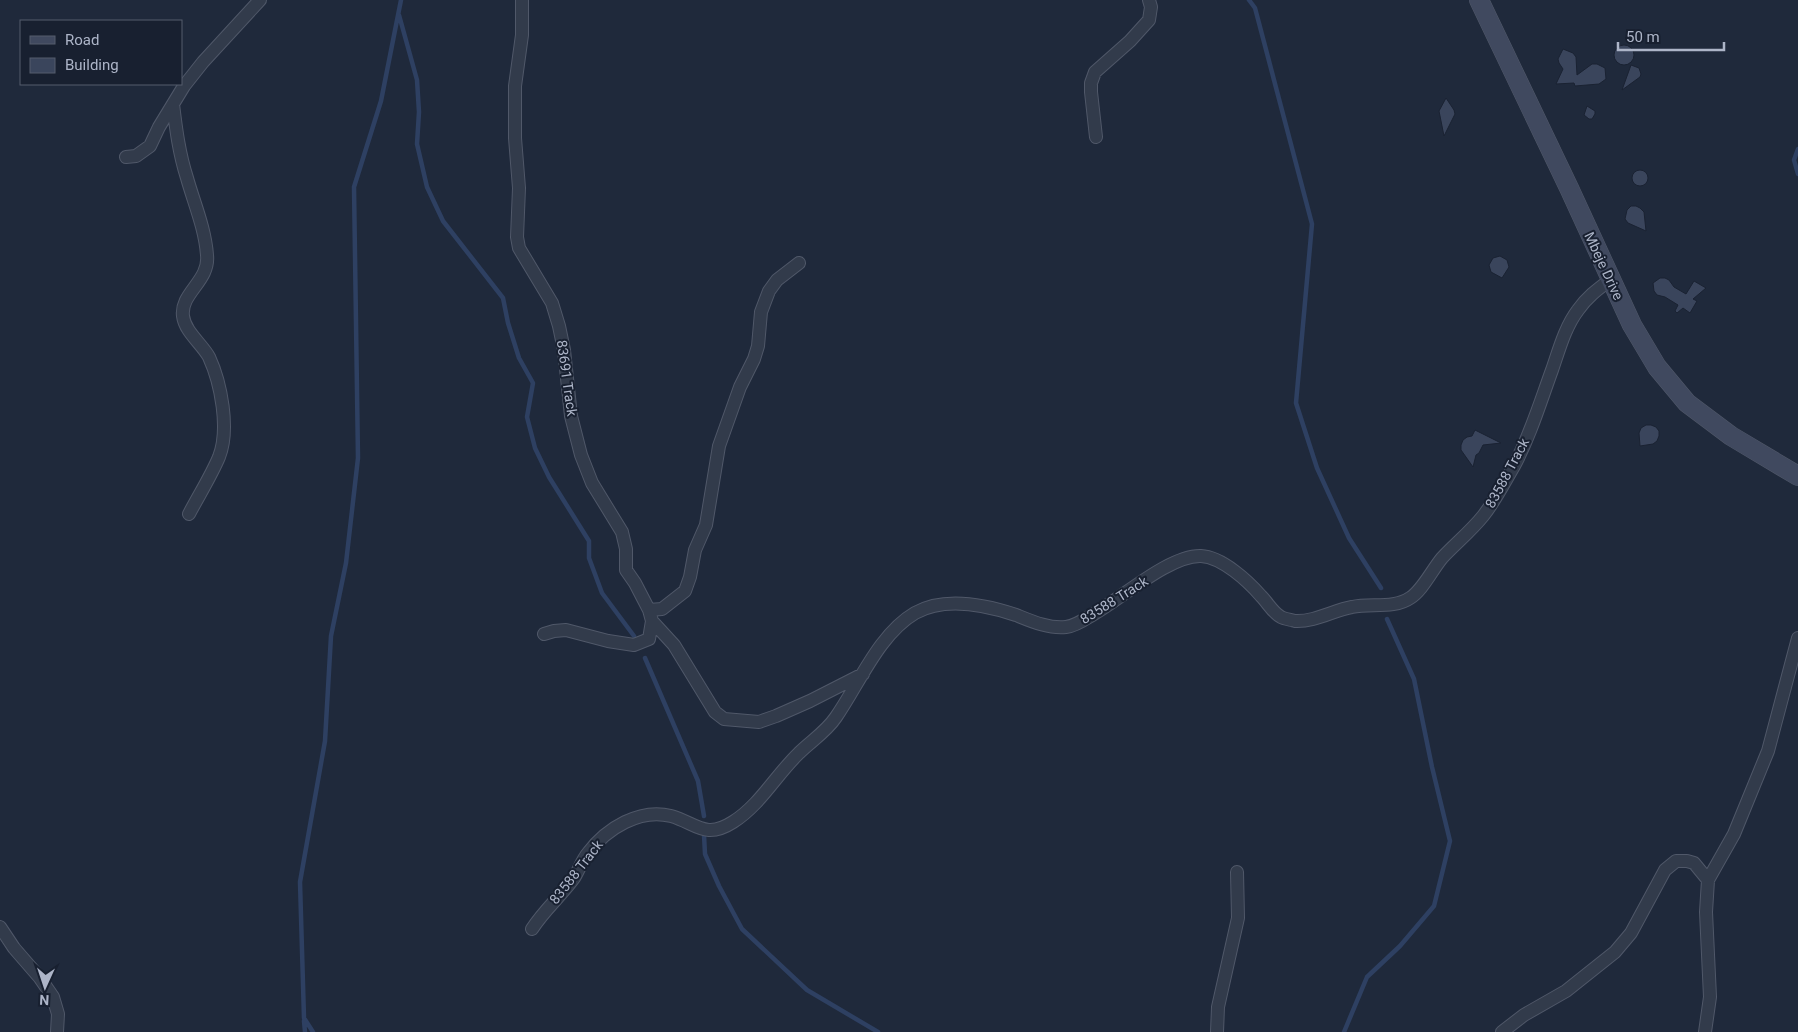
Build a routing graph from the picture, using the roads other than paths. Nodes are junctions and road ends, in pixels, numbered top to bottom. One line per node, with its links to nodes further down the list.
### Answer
1 (260, 0): 5 (street)
2 (522, 0): 12 (street, 83691 Track)
3 (1150, 0): 6 (street)
4 (1479, 0): 9 (street, Mbeje Drive)
5 (173, 104): 7 (street); 11 (street)
6 (1096, 137)
7 (126, 156)
8 (799, 263): 12 (street)
9 (1610, 280): 10 (street, Mbeje Drive); 15 (street, 83588 Track)
10 (1798, 476)
11 (190, 514)
12 (650, 616): 13 (street); 15 (street, 83691 Track)
13 (544, 634)
14 (1798, 638): 17 (street)
15 (862, 674): 19 (street, 83588 Track)
16 (1237, 872): 21 (street)
17 (1708, 880): 22 (street); 23 (street)
18 (0, 927): 20 (street)
19 (532, 929)
20 (58, 1032)
21 (1217, 1032)
22 (1502, 1032)
23 (1706, 1032)

